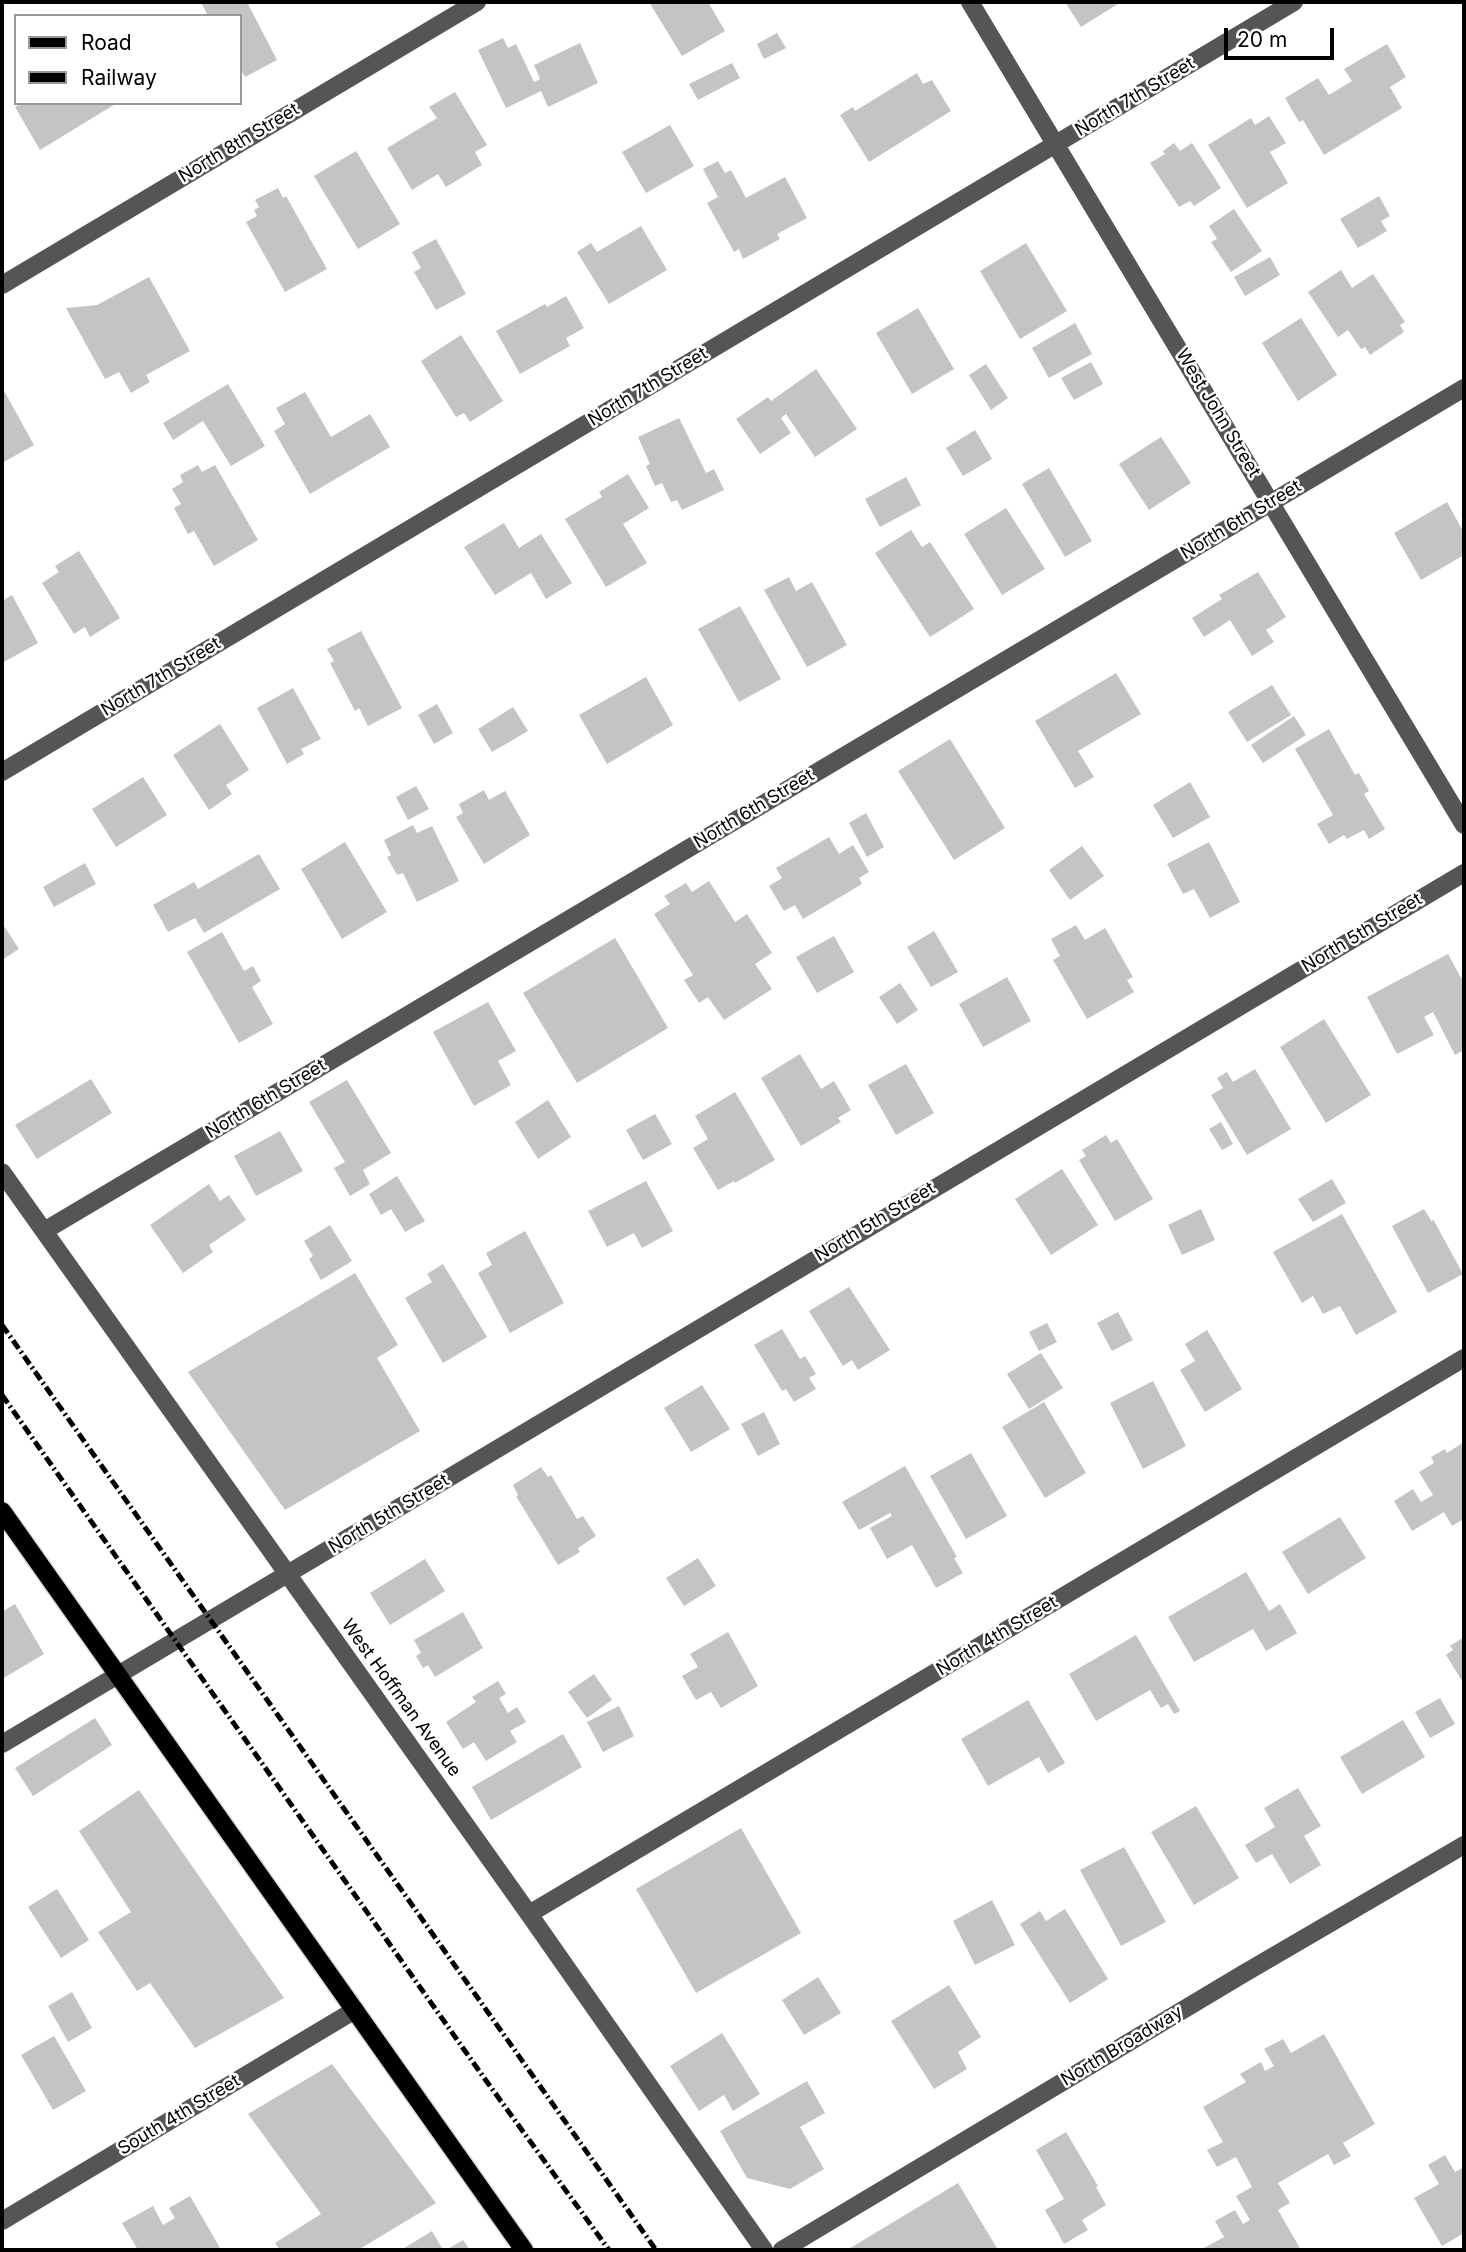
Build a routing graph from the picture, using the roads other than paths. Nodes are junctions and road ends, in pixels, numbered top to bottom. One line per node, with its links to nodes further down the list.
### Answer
1 (477, 2): 5 (street, North 8th Street)
2 (970, 2): 4 (street, West John Street)
3 (1294, 2): 4 (street, North 7th Street)
4 (1055, 145): 7 (street, West John Street); 8 (street, North 7th Street)
5 (2, 285)
6 (1464, 388): 7 (street, North 6th Street)
7 (1272, 502): 9 (street, West John Street); 12 (street, North 6th Street)
8 (2, 772)
9 (1464, 825)
10 (1464, 873): 15 (street, North 5th Street)
11 (2, 1172): 12 (street, West Hoffman Avenue)
12 (44, 1231): 15 (street, West Hoffman Avenue)
13 (1464, 1358): 19 (street, North 4th Street)
14 (2, 1511): 16 (main road)
15 (287, 1575): 16 (street, North 5th Street); 19 (street, West Hoffman Avenue)
16 (119, 1674): 17 (street, North 5th Street); 20 (main road)
17 (2, 1744)
18 (1464, 1845): 24 (street, North Broadway)
19 (529, 1914): 23 (street, West Hoffman Avenue)
20 (355, 2010): 21 (street, South 4th Street); 22 (main road)
21 (2, 2221)
22 (524, 2250)
23 (764, 2250)
24 (782, 2250)

